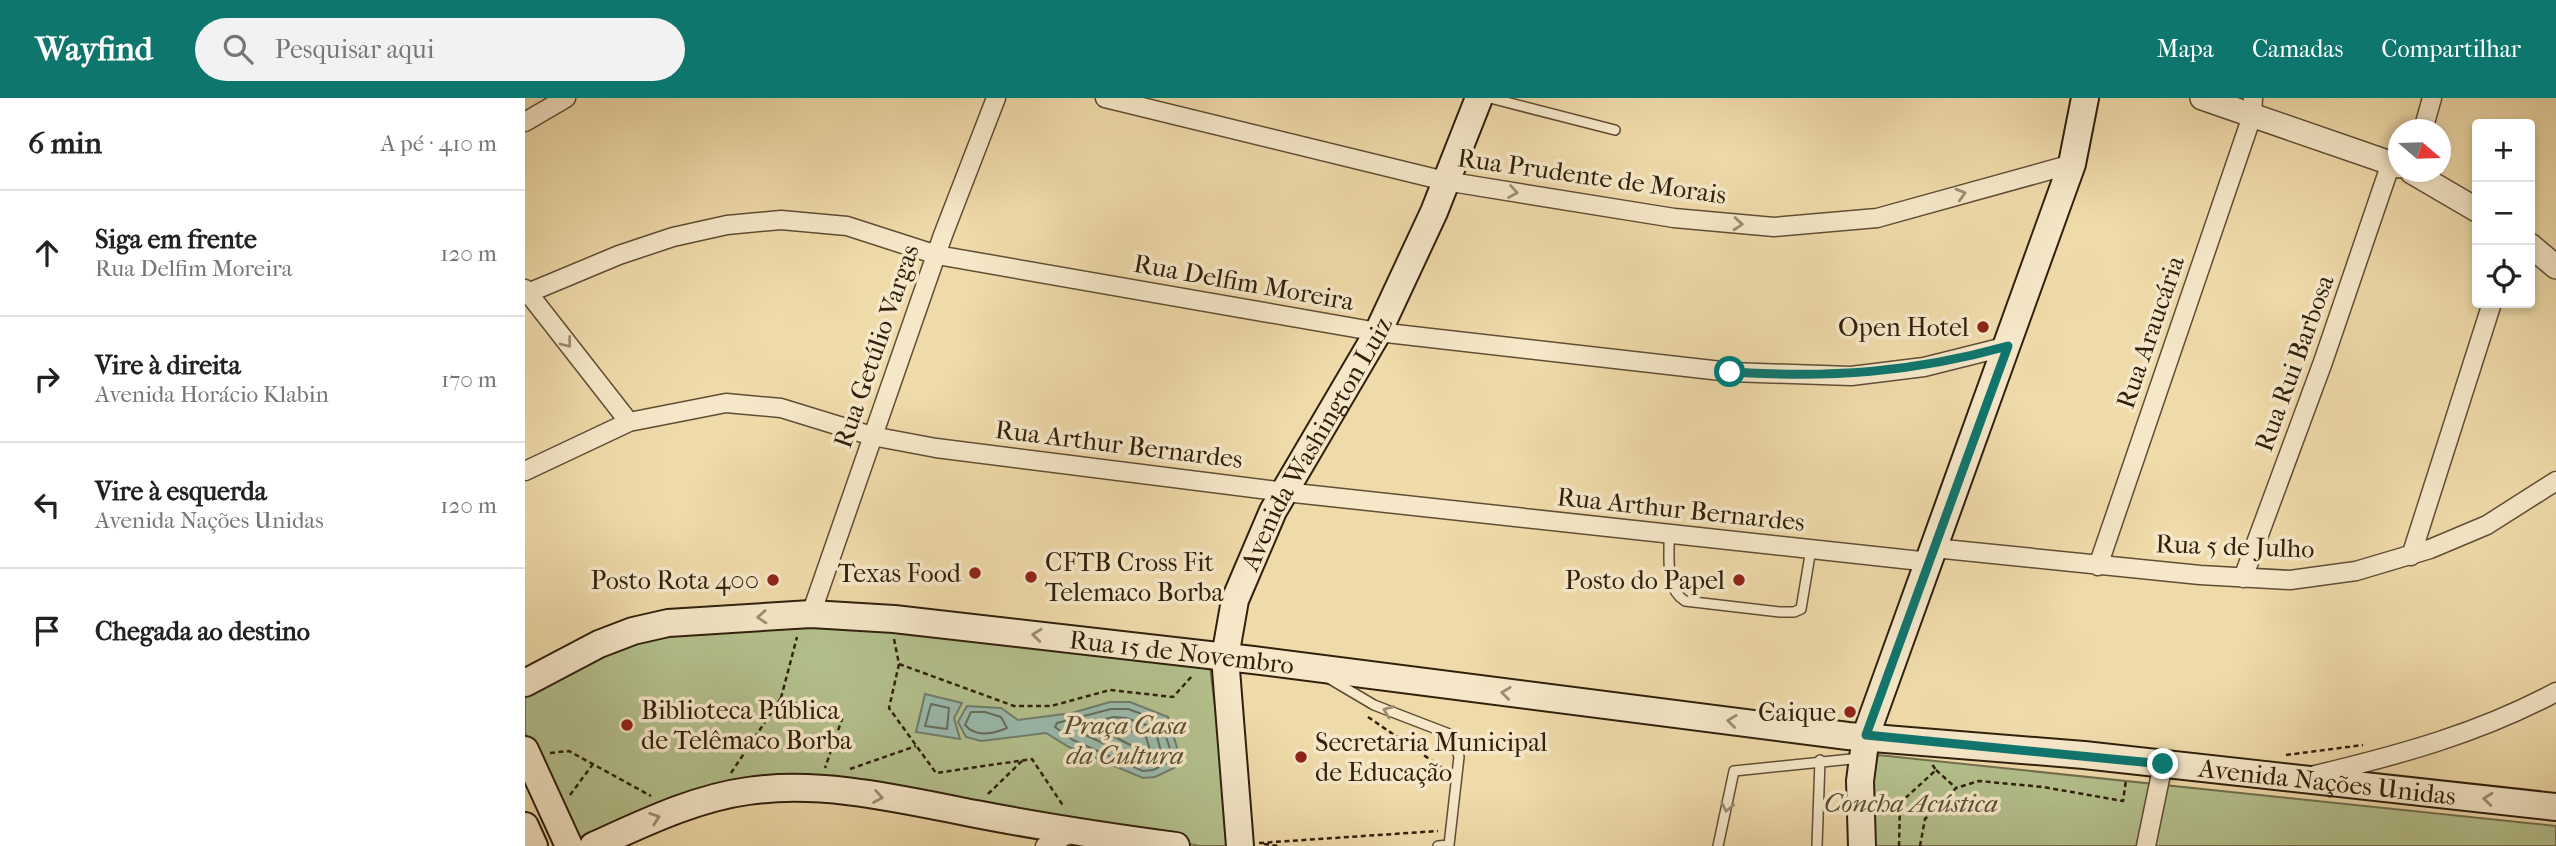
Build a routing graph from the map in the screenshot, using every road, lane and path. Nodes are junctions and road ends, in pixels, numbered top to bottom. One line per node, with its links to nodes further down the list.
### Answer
1 (566, 98): 11 (street)
2 (996, 98): 20 (street, Rua Getúlio Vargas)
3 (1105, 98): 15 (street, Rua Prudente de Morais)
4 (1479, 98): 15 (main road, Avenida Washington Luiz)
5 (1490, 98): 12 (lane)
6 (2202, 98): 9 (street)
7 (2432, 98): 10 (street)
8 (2085, 103): 14 (main road)
9 (2253, 107): 13 (street); 35 (street, Rua Araucária)
10 (2426, 119)
11 (525, 122)
12 (1615, 130)
13 (2388, 162)
14 (2072, 164): 15 (street, Rua Prudente de Morais, one-way to 14); 25 (main road)
15 (1445, 181): 24 (main road, Avenida Washington Luiz)
16 (2395, 182): 36 (street, Rua Rui Barbosa)
17 (2427, 182): 18 (street)
18 (2472, 208)
19 (2535, 249): 21 (street)
20 (937, 255): 22 (street, Rua Delfim Moreira); 24 (street, Rua Delfim Moreira); 27 (street, Rua Getúlio Vargas)
21 (2556, 267)
22 (526, 291): 26 (street, one-way to 26)
23 (2490, 308): 34 (street)
24 (1378, 332): 25 (street, Rua Delfim Moreira); 30 (main road, Avenida Washington Luiz)
25 (2008, 346): 33 (main road)
26 (629, 422): 27 (street, Rua Arthur Bernardes); 28 (street, Rua Arthur Bernardes)
27 (872, 436): 30 (street, Rua Arthur Bernardes); 37 (street, Rua Getúlio Vargas)
28 (525, 471)
29 (2556, 481): 34 (street, Rua 5 de Julho)
30 (1285, 492): 31 (street, Rua Arthur Bernardes); 39 (main road, Avenida Washington Luiz)
31 (1669, 534): 32 (street, Rua Arthur Bernardes); 32 (lane)
32 (1811, 549): 33 (street, Rua Arthur Bernardes)
33 (1932, 555): 35 (street, Rua 5 de Julho); 47 (main road)
34 (2411, 556): 36 (street, Rua 5 de Julho)
35 (2098, 566): 36 (street, Rua 5 de Julho)
36 (2243, 578)
37 (804, 625): 39 (main road, Rua 15 de Novembro, one-way to 37); 43 (main road, Rua 15 de Novembro, one-way to 43); 45 (path)
38 (894, 639): 40 (path)
39 (1225, 657): 42 (main road, Rua 15 de Novembro); 74 (main road, Avenida Washington Luiz)
40 (899, 664): 41 (path); 49 (path)
41 (1199, 668)
42 (1315, 669): 47 (main road, Rua 15 de Novembro, one-way to 42); 81 (lane, one-way to 42)
43 (525, 683)
44 (2556, 692): 62 (street)
45 (781, 698): 60 (path); 63 (path)
46 (1359, 711): 59 (path)
47 (1859, 743): 53 (lane); 56 (main road, Avenida Nações Unidas); 84 (main road)
48 (2365, 744): 51 (path)
49 (916, 746): 52 (path); 58 (path)
50 (536, 752): 55 (path); 76 (main road)
51 (2279, 755)
52 (1023, 760): 65 (path); 71 (path)
53 (1820, 760): 82 (lane, one-way to 82); 83 (lane)
54 (1930, 761): 57 (path)
55 (593, 764): 66 (path); 67 (path)
56 (2163, 764): 62 (main road, Avenida Nações Unidas); 87 (street)
57 (1936, 770): 64 (path); 69 (path)
58 (845, 771)
59 (1450, 773)
60 (731, 774)
61 (2126, 778): 64 (path)
62 (2296, 779): 70 (main road, Avenida Nações Unidas, one-way to 62)
63 (821, 780)
64 (1956, 788): 86 (path)
65 (987, 795)
66 (564, 798)
67 (660, 801)
68 (1878, 803): 69 (path)
69 (1900, 803): 85 (path)
70 (2556, 807)
71 (1069, 821): 77 (main road, one-way to 71); 78 (street); 79 (main road)
72 (525, 826): 75 (main road)
73 (1441, 831): 74 (path)
74 (1253, 845): 80 (path)
75 (534, 846)
76 (569, 846)
77 (593, 846)
78 (1045, 846)
79 (1176, 846)
80 (1279, 846)
81 (1438, 846)
82 (1718, 846)
83 (1817, 846)
84 (1862, 846)
85 (1899, 846)
86 (1920, 846)
87 (2146, 846)

